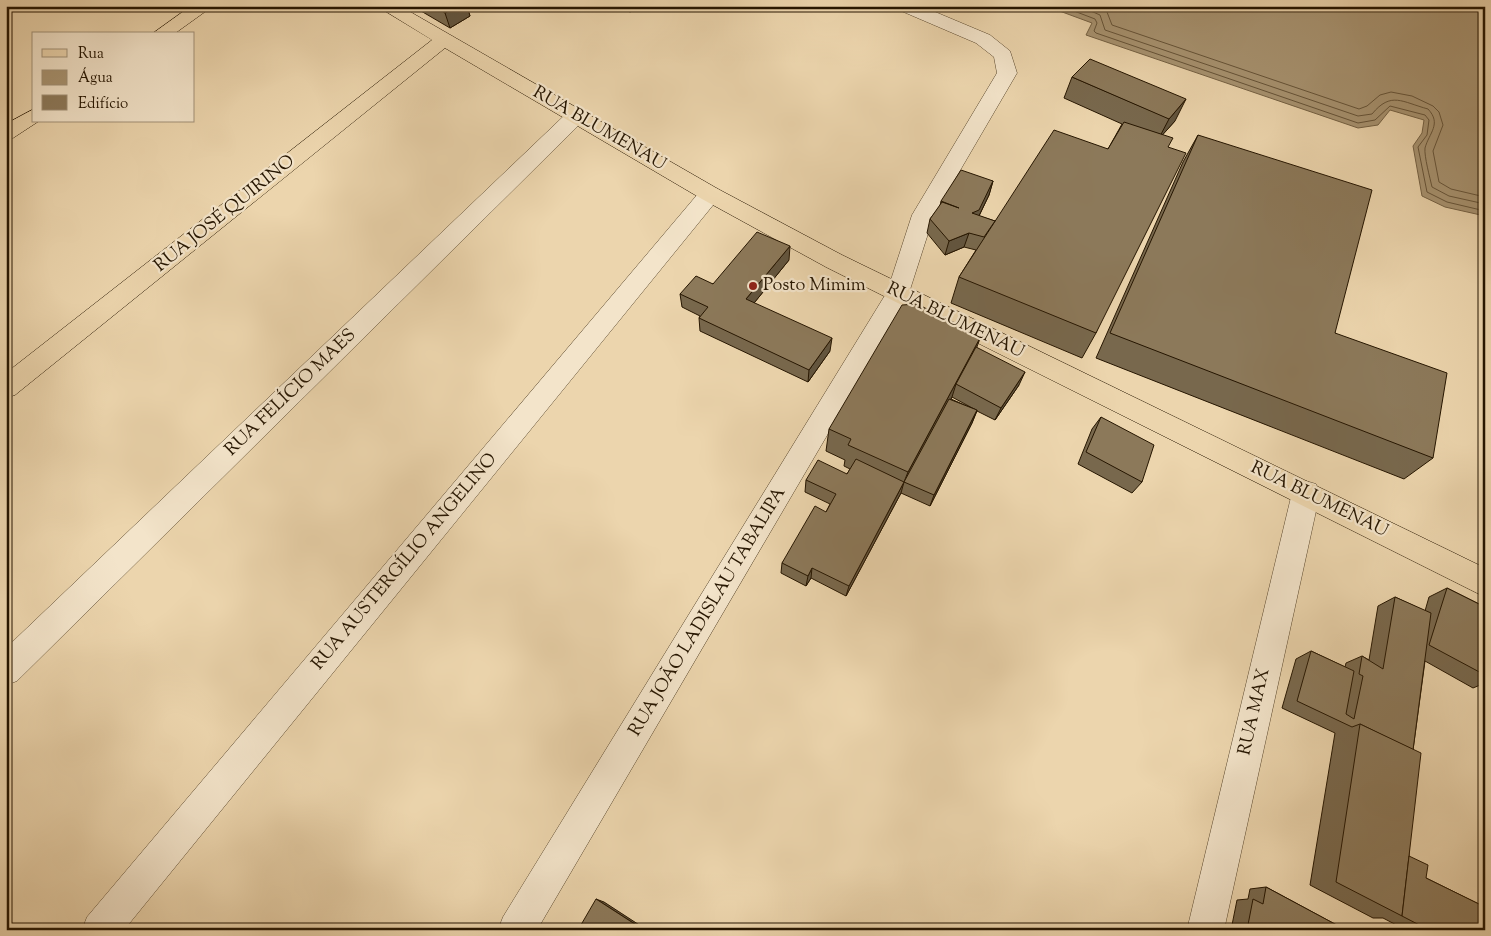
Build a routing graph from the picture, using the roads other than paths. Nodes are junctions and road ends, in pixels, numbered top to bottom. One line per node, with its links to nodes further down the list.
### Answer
1 (204, 6): 4 (main road)
2 (386, 6): 5 (main road, RUA BLUMENAU)
3 (906, 6): 10 (street, RUA JOÃO LADISLAU TABALIPA)
4 (164, 32)
5 (444, 40): 7 (main road, RUA BLUMENAU); 11 (main road, RUA JOSÉ QUIRINO)
6 (32, 116): 8 (main road)
7 (576, 116): 9 (main road, RUA BLUMENAU); 14 (street, RUA FELÍCIO MAES)
8 (6, 133)
9 (710, 194): 10 (main road, RUA BLUMENAU); 15 (street, RUA AUSTERGÍLIO ANGELINO)
10 (899, 294): 12 (main road, RUA BLUMENAU); 16 (street, RUA JOÃO LADISLAU TABALIPA)
11 (6, 388)
12 (1306, 494): 13 (main road, RUA BLUMENAU); 17 (street, RUA MAX)
13 (1485, 583)
14 (6, 670)
15 (100, 930)
16 (516, 930)
17 (1205, 930)

